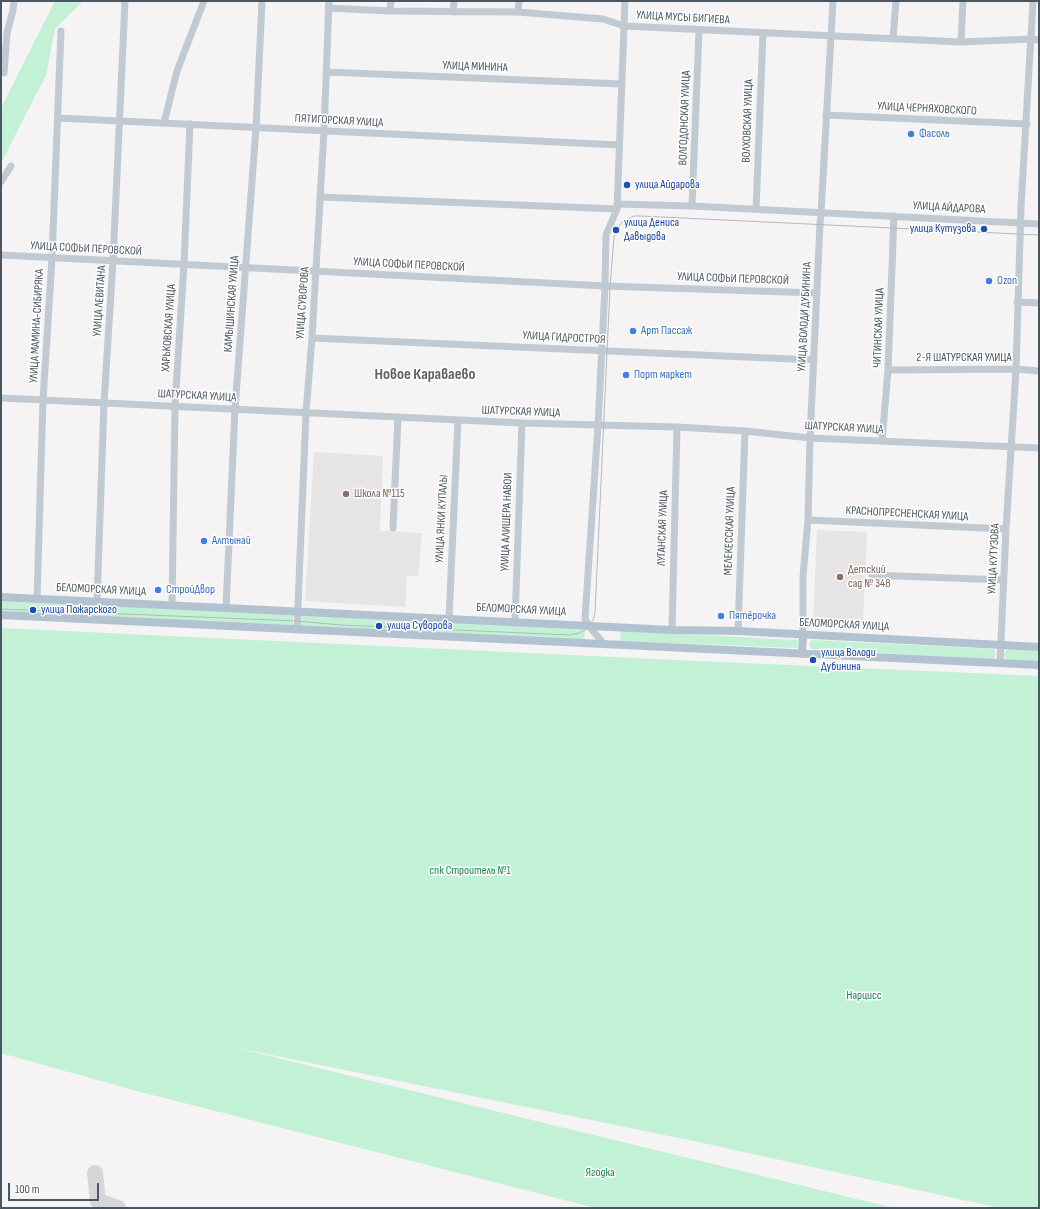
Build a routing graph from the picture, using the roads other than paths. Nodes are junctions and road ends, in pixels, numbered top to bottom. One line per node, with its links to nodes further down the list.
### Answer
1 (14, 1): 26 (street)
2 (125, 1): 30 (street, УЛИЦА ЛЕВИТАНА)
3 (204, 1): 31 (street)
4 (262, 1): 34 (street, КАМЫШИНСКАЯ УЛИЦА)
5 (391, 1): 14 (street)
6 (454, 1): 15 (street)
7 (519, 1): 16 (street)
8 (625, 1): 17 (street)
9 (833, 1): 21 (street, УЛИЦА ВОЛОДИ ДУБИНИНА)
10 (896, 1): 22 (street)
11 (963, 1): 24 (street)
12 (1033, 1): 23 (street, УЛИЦА КУТУЗОВА)
13 (329, 4): 14 (street, УЛИЦА МУСЫ БИГИЕВА); 25 (street, УЛИЦА СУВОРОВА)
14 (390, 11): 15 (street, УЛИЦА МУСЫ БИГИЕВА)
15 (453, 12): 16 (street, УЛИЦА МУСЫ БИГИЕВА)
16 (518, 12): 17 (street, УЛИЦА МУСЫ БИГИЕВА)
17 (624, 26): 18 (street, УЛИЦА МУСЫ БИГИЕВА); 27 (street)
18 (699, 30): 20 (street, УЛИЦА МУСЫ БИГИЕВА); 41 (street, ВОЛГОДОНСКАЯ УЛИЦА)
19 (61, 31): 29 (street, УЛИЦА МАМИНА-СИБИРЯКА)
20 (763, 33): 21 (street, УЛИЦА МУСЫ БИГИЕВА); 42 (street, ВОЛХОВСКАЯ УЛИЦА)
21 (831, 36): 22 (street, УЛИЦА МУСЫ БИГИЕВА); 28 (street, УЛИЦА ВОЛОДИ ДУБИНИНА)
22 (893, 39): 24 (street, УЛИЦА МУСЫ БИГИЕВА)
23 (1035, 39): 24 (street, УЛИЦА МУСЫ БИГИЕВА); 33 (street, УЛИЦА КУТУЗОВА)
24 (961, 42)
25 (327, 72): 27 (street, УЛИЦА МИНИНА); 35 (street, УЛИЦА СУВОРОВА)
26 (4, 73)
27 (622, 84): 36 (street)
28 (826, 115): 33 (street, УЛИЦА ЧЕРНЯХОВСКОГО); 43 (street, УЛИЦА ВОЛОДИ ДУБИНИНА)
29 (58, 118): 30 (street, ПЯТИГОРСКАЯ УЛИЦА); 48 (street, УЛИЦА МАМИНА-СИБИРЯКА)
30 (119, 121): 31 (street, ПЯТИГОРСКАЯ УЛИЦА); 49 (street, УЛИЦА ЛЕВИТАНА)
31 (164, 123): 32 (street, ПЯТИГОРСКАЯ УЛИЦА)
32 (190, 124): 34 (street, ПЯТИГОРСКАЯ УЛИЦА); 50 (street, ХАРЬКОВСКАЯ УЛИЦА)
33 (1027, 124): 45 (street, УЛИЦА КУТУЗОВА)
34 (256, 128): 35 (street, ПЯТИГОРСКАЯ УЛИЦА); 51 (street, КАМЫШИНСКАЯ УЛИЦА)
35 (324, 131): 36 (street, ПЯТИГОРСКАЯ УЛИЦА); 39 (street, УЛИЦА СУВОРОВА)
36 (620, 145): 40 (street)
37 (11, 166): 38 (street)
38 (1, 182)
39 (320, 197): 40 (street, УЛИЦА АЙДАРОВА); 52 (street, УЛИЦА СУВОРОВА)
40 (617, 206): 41 (street, УЛИЦА АЙДАРОВА); 53 (street)
41 (692, 206): 42 (street, УЛИЦА АЙДАРОВА)
42 (756, 209): 43 (street, УЛИЦА АЙДАРОВА)
43 (821, 213): 44 (street, УЛИЦА АЙДАРОВА); 54 (street, УЛИЦА ВОЛОДИ ДУБИНИНА)
44 (894, 216): 45 (street, УЛИЦА АЙДАРОВА); 61 (street, ЧИТИНСКАЯ УЛИЦА)
45 (1021, 223): 46 (street, УЛИЦА АЙДАРОВА); 55 (street, УЛИЦА КУТУЗОВА)
46 (1039, 224)
47 (1, 255): 48 (street, УЛИЦА СОФЬИ ПЕРОВСКОЙ)
48 (52, 258): 49 (street, УЛИЦА СОФЬИ ПЕРОВСКОЙ); 64 (street, УЛИЦА МАМИНА-СИБИРЯКА)
49 (113, 261): 50 (street, УЛИЦА СОФЬИ ПЕРОВСКОЙ); 65 (street, УЛИЦА ЛЕВИТАНА)
50 (184, 264): 51 (street, УЛИЦА СОФЬИ ПЕРОВСКОЙ); 66 (street, ХАРЬКОВСКАЯ УЛИЦА)
51 (246, 268): 52 (street, УЛИЦА СОФЬИ ПЕРОВСКОЙ); 67 (street, КАМЫШИНСКАЯ УЛИЦА)
52 (316, 272): 53 (street, УЛИЦА СОФЬИ ПЕРОВСКОЙ); 57 (street, УЛИЦА СУВОРОВА)
53 (606, 286): 54 (street, УЛИЦА СОФЬИ ПЕРОВСКОЙ); 58 (street)
54 (817, 293): 59 (street, УЛИЦА ВОЛОДИ ДУБИНИНА)
55 (1017, 302): 56 (street); 60 (street, УЛИЦА КУТУЗОВА)
56 (1039, 303)
57 (312, 338): 58 (street, УЛИЦА ГИДРОСТРОЯ); 68 (street, УЛИЦА СУВОРОВА)
58 (602, 351): 59 (street, УЛИЦА ГИДРОСТРОЯ); 72 (street)
59 (814, 360): 75 (street, УЛИЦА ВОЛОДИ ДУБИНИНА)
60 (1016, 369): 61 (street, 2-Я ШАТУРСКАЯ УЛИЦА); 62 (street, 2-Я ШАТУРСКАЯ УЛИЦА); 77 (street, УЛИЦА КУТУЗОВА)
61 (888, 370): 76 (street, ЧИТИНСКАЯ УЛИЦА)
62 (1039, 370)
63 (1, 398): 64 (street, ШАТУРСКАЯ УЛИЦА)
64 (43, 400): 65 (street, ШАТУРСКАЯ УЛИЦА); 85 (street, УЛИЦА МАМИНА-СИБИРЯКА)
65 (104, 403): 66 (street, ШАТУРСКАЯ УЛИЦА); 86 (street, УЛИЦА ЛЕВИТАНА)
66 (175, 406): 67 (street, ШАТУРСКАЯ УЛИЦА); 87 (street, ХАРЬКОВСКАЯ УЛИЦА)
67 (235, 409): 68 (street, ШАТУРСКАЯ УЛИЦА); 88 (street, КАМЫШИНСКАЯ УЛИЦА)
68 (306, 413): 69 (street, ШАТУРСКАЯ УЛИЦА); 89 (street, УЛИЦА СУВОРОВА)
69 (398, 417): 70 (street, ШАТУРСКАЯ УЛИЦА); 80 (street)
70 (458, 420): 71 (street, ШАТУРСКАЯ УЛИЦА); 91 (street, УЛИЦА ЯНКИ КУПАЛЫ)
71 (522, 423): 72 (street, ШАТУРСКАЯ УЛИЦА); 92 (street, УЛИЦА АЛИШЕРА НАВОИ)
72 (598, 426): 73 (street, ШАТУРСКАЯ УЛИЦА); 93 (street)
73 (677, 427): 74 (street, ШАТУРСКАЯ УЛИЦА); 95 (street, ЛУГАНСКАЯ УЛИЦА)
74 (745, 432): 75 (street, ШАТУРСКАЯ УЛИЦА); 96 (street, МЕЛЕКЕССКАЯ УЛИЦА)
75 (810, 438): 76 (street, ШАТУРСКАЯ УЛИЦА); 79 (street, УЛИЦА ВОЛОДИ ДУБИНИНА)
76 (882, 441): 77 (street, ШАТУРСКАЯ УЛИЦА)
77 (1012, 446): 78 (street, ШАТУРСКАЯ УЛИЦА); 81 (street, УЛИЦА КУТУЗОВА)
78 (1039, 448)
79 (808, 520): 81 (street, КРАСНОПРЕСНЕНСКАЯ УЛИЦА); 97 (street, УЛИЦА ВОЛОДИ ДУБИНИНА)
80 (393, 528)
81 (1006, 529): 83 (street, УЛИЦА КУТУЗОВА)
82 (872, 575): 83 (street)
83 (1004, 580): 99 (street, УЛИЦА КУТУЗОВА)
84 (1, 597): 85 (main road, БЕЛОМОРСКАЯ УЛИЦА)
85 (37, 598): 86 (main road, БЕЛОМОРСКАЯ УЛИЦА)
86 (97, 602): 87 (main road, БЕЛОМОРСКАЯ УЛИЦА)
87 (172, 605): 88 (main road, БЕЛОМОРСКАЯ УЛИЦА)
88 (226, 608): 89 (main road, БЕЛОМОРСКАЯ УЛИЦА)
89 (298, 611): 91 (main road, БЕЛОМОРСКАЯ УЛИЦА); 94 (street, УЛИЦА СУВОРОВА)
90 (1, 615): 94 (main road)
91 (449, 619): 92 (main road, БЕЛОМОРСКАЯ УЛИЦА)
92 (515, 622): 93 (main road, БЕЛОМОРСКАЯ УЛИЦА)
93 (588, 625): 95 (main road, БЕЛОМОРСКАЯ УЛИЦА); 98 (street)
94 (297, 629): 98 (main road)
95 (672, 630): 96 (main road, БЕЛОМОРСКАЯ УЛИЦА)
96 (738, 631): 97 (main road, БЕЛОМОРСКАЯ УЛИЦА)
97 (803, 635): 99 (main road, БЕЛОМОРСКАЯ УЛИЦА); 101 (main road)
98 (604, 644): 101 (main road)
99 (1001, 645): 100 (main road, БЕЛОМОРСКАЯ УЛИЦА); 102 (street, УЛИЦА КУТУЗОВА)
100 (1039, 647)
101 (802, 654): 102 (main road)
102 (1000, 663): 103 (main road)
103 (1039, 665)

